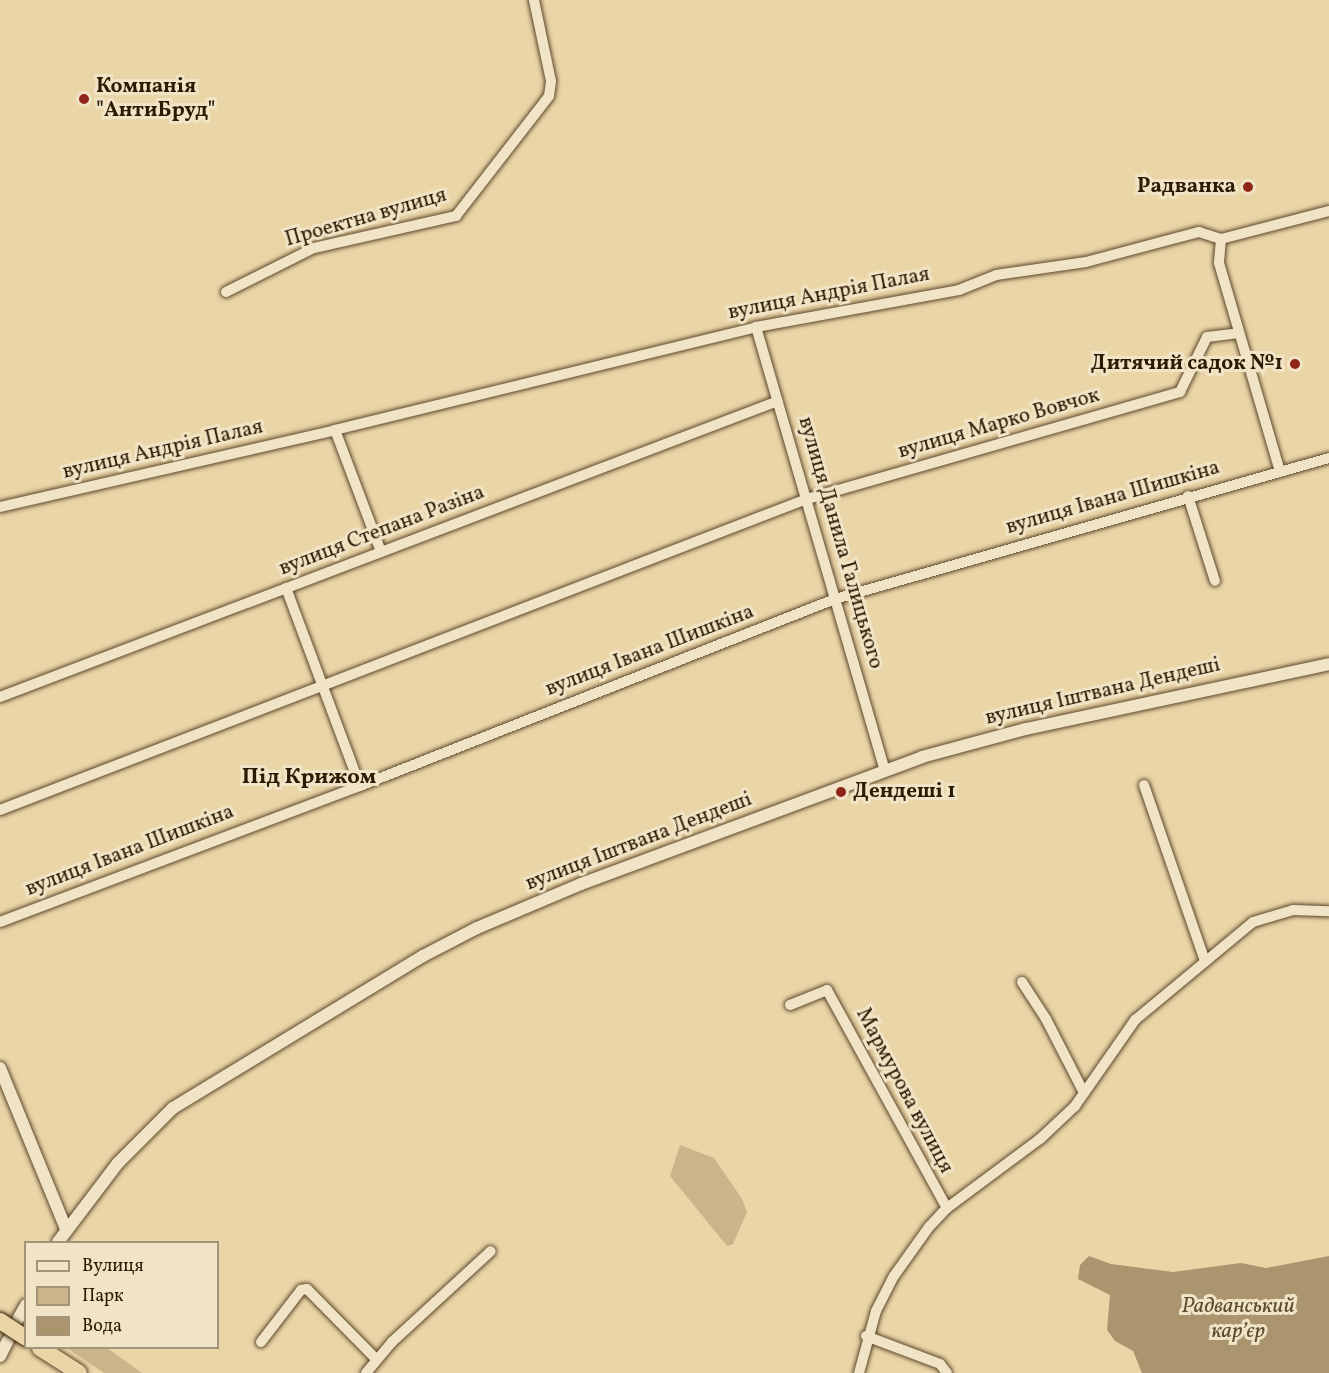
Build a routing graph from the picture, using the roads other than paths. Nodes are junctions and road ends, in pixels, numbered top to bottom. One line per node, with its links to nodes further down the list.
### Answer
1 (534, 0): 4 (street, Проектна вулиця)
2 (1329, 212): 3 (street, вулиця Андрія Палая)
3 (1221, 239): 5 (street, вулиця Андрія Палая); 6 (street)
4 (226, 292)
5 (756, 327): 7 (street, вулиця Данила Галицького); 8 (street, вулиця Андрія Палая)
6 (1239, 333): 10 (street); 12 (street, вулиця Марко Вовчок)
7 (778, 401): 12 (street, вулиця Данила Галицького); 14 (street, вулиця Степана Разіна)
8 (335, 430): 13 (street, вулиця Андрія Палая); 14 (street)
9 (1329, 458): 10 (street, вулиця Івана Шишкіна)
10 (1280, 471): 11 (street, вулиця Івана Шишкіна)
11 (1188, 496): 15 (street); 17 (street, вулиця Івана Шишкіна)
12 (807, 499): 17 (street, вулиця Данила Галицького); 19 (street)
13 (0, 507)
14 (381, 552): 16 (street, вулиця Степана Разіна)
15 (1215, 581)
16 (286, 588): 19 (street); 20 (street, вулиця Степана Разіна)
17 (835, 599): 21 (street, вулиця Данила Галицького); 23 (street, вулиця Івана Шишкіна)
18 (1329, 664): 21 (street, вулиця Іштвана Дендеші)
19 (323, 687): 23 (street); 24 (street)
20 (0, 697)
21 (885, 770): 33 (street, вулиця Іштвана Дендеші)
22 (1144, 785): 27 (street)
23 (360, 786): 26 (street, вулиця Івана Шишкіна)
24 (0, 810)
25 (1329, 911): 27 (street)
26 (0, 922)
27 (1205, 962): 31 (street)
28 (1022, 982): 31 (street)
29 (790, 1005): 32 (street, Мармурова вулиця)
30 (0, 1068): 33 (street)
31 (1084, 1093): 32 (street)
32 (947, 1208): 39 (street)
33 (66, 1229): 34 (street, вулиця Іштвана Дендеші)
34 (59, 1241)
35 (491, 1251): 45 (street)
36 (24, 1308): 37 (street)
37 (18, 1319)
38 (0, 1321): 40 (highway, bridge)
39 (866, 1336): 48 (street); 49 (street)
40 (24, 1337)
41 (8, 1340): 44 (street)
42 (261, 1342): 45 (street)
43 (43, 1349): 46 (highway)
44 (0, 1356)
45 (376, 1359): 47 (street)
46 (75, 1371)
47 (366, 1373)
48 (859, 1373)
49 (947, 1373)

